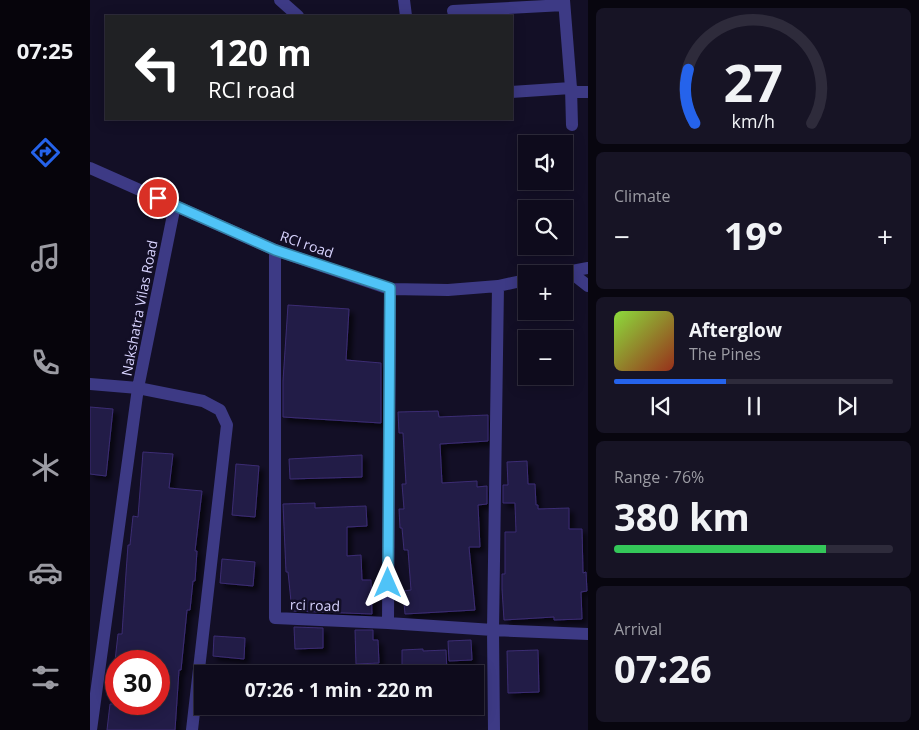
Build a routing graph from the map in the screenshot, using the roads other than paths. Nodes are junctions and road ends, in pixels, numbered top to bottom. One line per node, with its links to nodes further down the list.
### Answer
1 (280, 0): 5 (street)
2 (404, 0): 6 (street)
3 (564, 2): 4 (street); 7 (street)
4 (453, 11)
5 (297, 15)
6 (406, 15)
7 (571, 88): 8 (street); 9 (street); 10 (street)
8 (513, 92)
9 (588, 92)
10 (572, 125)
11 (90, 168): 12 (street, RCI road)
12 (175, 205): 13 (street, RCI road); 22 (street, Nakshatra Vilas Road)
13 (275, 250): 20 (street, RCI road); 23 (street, rci road)
14 (588, 268): 15 (street)
15 (573, 270)
16 (573, 274): 19 (street)
17 (518, 282): 18 (street, RCI road)
18 (498, 286): 20 (street, RCI road); 24 (street)
19 (588, 286)
20 (390, 288): 23 (street)
21 (90, 384): 22 (street)
22 (138, 388): 26 (street, Nakshatra Vilas Road); 27 (street)
23 (388, 623): 24 (street)
24 (493, 630): 25 (street); 28 (street)
25 (588, 634)
26 (91, 730)
27 (192, 730)
28 (494, 730)

